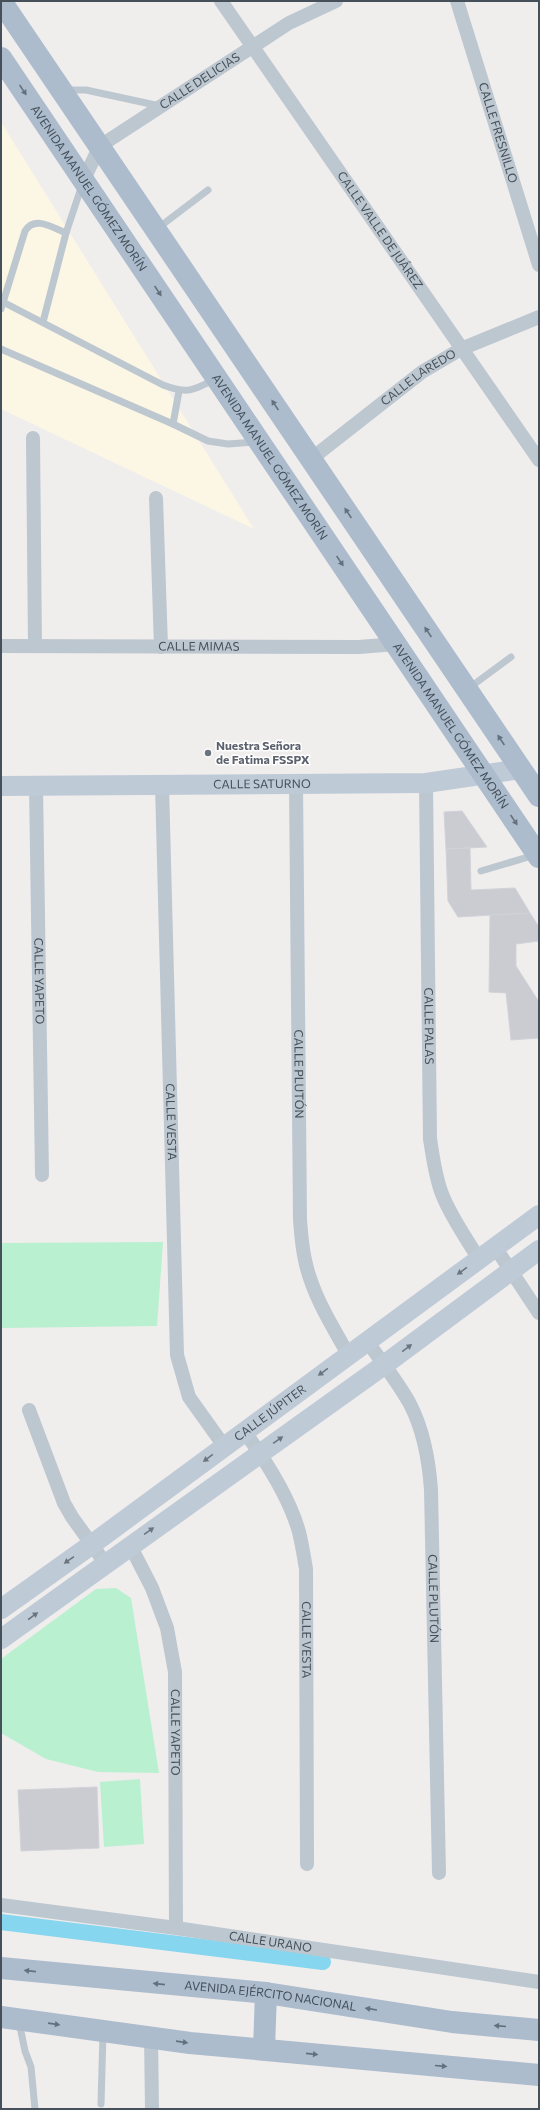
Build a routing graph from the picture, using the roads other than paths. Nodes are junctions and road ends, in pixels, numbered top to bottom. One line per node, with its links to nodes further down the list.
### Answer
1 (221, 1): 5 (street, CALLE VALLE DE JUÁREZ)
2 (336, 1): 5 (street, CALLE DELICIAS)
3 (457, 1): 14 (street, CALLE FRESNILLO)
4 (4, 10): 7 (main road)
5 (252, 47): 8 (street, CALLE DELICIAS); 19 (street, CALLE VALLE DE JUÁREZ)
6 (1, 58): 10 (main road, AVENIDA MANUEL GÓMEZ MORÍN, one-way to 10)
7 (61, 89): 8 (lane); 9 (main road)
8 (160, 106): 9 (street, CALLE DELICIAS)
9 (100, 146): 10 (street); 12 (main road)
10 (83, 181): 13 (lane); 20 (main road, AVENIDA MANUEL GÓMEZ MORÍN, one-way to 20)
11 (208, 190): 12 (lane)
12 (157, 229): 25 (main road, one-way to 12)
13 (66, 233): 15 (lane); 17 (lane)
14 (539, 265)
15 (2, 306): 17 (lane)
16 (539, 317): 19 (street, CALLE LAREDO)
17 (43, 322): 21 (lane)
18 (1, 349): 22 (lane)
19 (461, 349): 25 (street, CALLE LAREDO); 26 (street, CALLE VALLE DE JUÁREZ)
20 (217, 378): 21 (lane); 24 (main road, AVENIDA MANUEL GÓMEZ MORÍN)
21 (179, 391): 22 (lane)
22 (173, 424): 24 (lane)
23 (33, 438): 30 (street)
24 (259, 441): 28 (main road, AVENIDA MANUEL GÓMEZ MORÍN, one-way to 28)
25 (311, 459): 33 (main road, one-way to 25)
26 (539, 460)
27 (156, 498): 31 (street)
28 (396, 644): 31 (street, CALLE MIMAS); 35 (main road, AVENIDA MANUEL GÓMEZ MORÍN)
29 (1, 646): 30 (street, CALLE MIMAS)
30 (35, 646): 31 (street, CALLE MIMAS)
31 (161, 647)
32 (511, 657): 33 (lane)
33 (467, 689): 34 (main road, one-way to 33)
34 (521, 769): 35 (street, CALLE SATURNO); 41 (main road)
35 (485, 776): 36 (street, CALLE SATURNO); 42 (main road, AVENIDA MANUEL GÓMEZ MORÍN, one-way to 42)
36 (426, 783): 37 (street, CALLE SATURNO); 48 (street, CALLE PALAS)
37 (296, 784): 38 (street, CALLE SATURNO); 52 (street, CALLE PLUTÓN)
38 (162, 785): 40 (street, CALLE SATURNO); 56 (street, CALLE VESTA)
39 (1, 786): 40 (street, CALLE SATURNO)
40 (36, 786): 44 (street, CALLE YAPETO)
41 (539, 796)
42 (538, 855): 43 (lane)
43 (481, 871)
44 (42, 1175)
45 (539, 1215): 46 (street, CALLE JÚPITER)
46 (495, 1247): 48 (street, CALLE JÚPITER); 49 (street)
47 (539, 1250): 49 (street)
48 (479, 1259): 51 (street, CALLE JÚPITER, one-way to 51)
49 (511, 1270): 50 (street); 53 (street, one-way to 49)
50 (539, 1313)
51 (367, 1340): 52 (street, CALLE JÚPITER); 53 (street, CALLE PLUTÓN)
52 (348, 1354): 55 (street, CALLE JÚPITER, one-way to 55)
53 (384, 1365): 57 (street, one-way to 53); 64 (street, CALLE PLUTÓN)
54 (29, 1410): 58 (street)
55 (244, 1431): 56 (street, CALLE JÚPITER); 57 (street, CALLE VESTA)
56 (224, 1446): 58 (street, CALLE JÚPITER, one-way to 58)
57 (260, 1453): 59 (street, one-way to 57); 63 (street, CALLE VESTA)
58 (91, 1545): 60 (street); 61 (street, CALLE JÚPITER, one-way to 61)
59 (130, 1545): 60 (street); 66 (street, CALLE YAPETO)
60 (104, 1563): 62 (street, one-way to 60)
61 (1, 1609)
62 (1, 1639)
63 (307, 1864)
64 (439, 1873)
65 (1, 1905): 66 (street, CALLE URANO)
66 (176, 1928): 68 (street, CALLE URANO)
67 (1, 1968): 69 (main road, AVENIDA EJÉRCITO NACIONAL, one-way to 67)
68 (539, 1982)
69 (266, 1993): 71 (main road, AVENIDA EJÉRCITO NACIONAL, one-way to 69); 74 (main road)
70 (10, 2018): 72 (main road, one-way to 72); 77 (lane)
71 (539, 2030)
72 (103, 2031): 73 (main road); 76 (lane)
73 (151, 2037): 74 (main road, one-way to 74); 78 (street)
74 (264, 2049): 75 (main road, one-way to 75)
75 (539, 2075)
76 (101, 2104)
77 (35, 2109)
78 (152, 2109)

